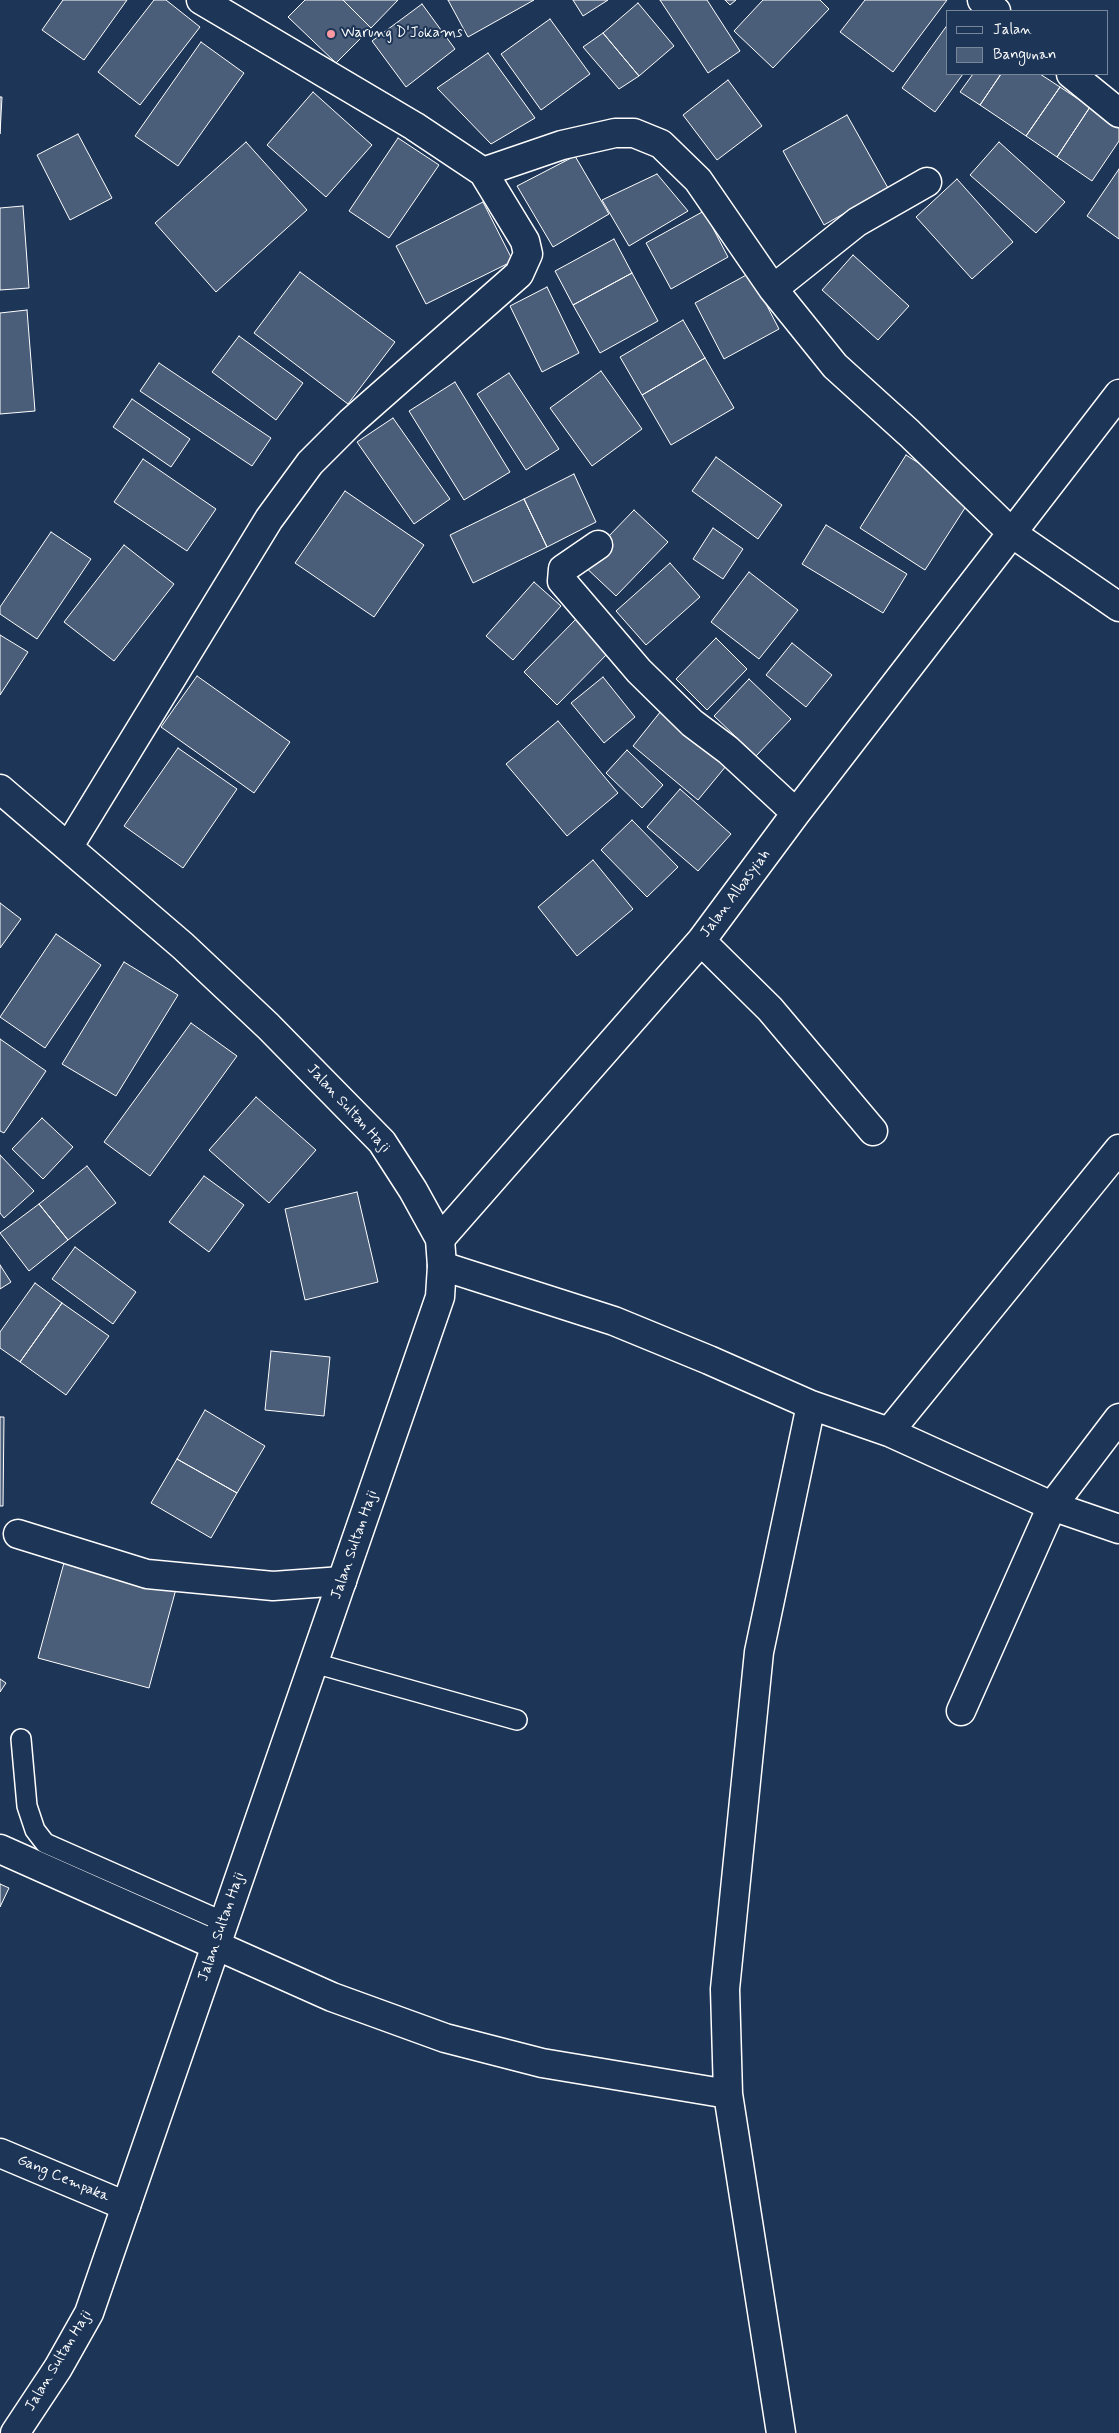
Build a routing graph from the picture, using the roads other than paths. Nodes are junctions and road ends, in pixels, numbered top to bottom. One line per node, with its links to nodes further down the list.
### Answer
1 (201, 0): 6 (street)
2 (982, 0): 3 (street)
3 (995, 10)
4 (1072, 75): 5 (street)
5 (1119, 113)
6 (483, 172): 8 (street); 15 (street)
7 (927, 182): 8 (street)
8 (773, 289): 10 (street)
9 (1119, 394): 10 (street, Jalan Albasyiah)
10 (1013, 534): 12 (street); 14 (street, Jalan Albasyiah)
11 (598, 545): 14 (street)
12 (1119, 607)
13 (0, 789): 15 (street, Jalan Sultan Haji)
14 (796, 813): 16 (street, Jalan Albasyiah)
15 (69, 846): 19 (street, Jalan Sultan Haji)
16 (701, 941): 17 (street); 19 (street, Jalan Albasyiah)
17 (873, 1131)
18 (1119, 1149): 22 (street)
19 (441, 1253): 20 (street); 26 (street, Jalan Sultan Haji)
20 (811, 1406): 22 (street); 33 (street)
21 (1119, 1418): 23 (street)
22 (889, 1432): 23 (street)
23 (1052, 1506): 24 (street); 28 (street)
24 (1119, 1529)
25 (18, 1534): 26 (street)
26 (342, 1581): 27 (street, Jalan Sultan Haji)
27 (314, 1663): 29 (lane); 32 (street, Jalan Sultan Haji)
28 (961, 1711)
29 (517, 1720)
30 (21, 1739): 32 (lane)
31 (0, 1850): 32 (street)
32 (220, 1933): 33 (street); 35 (street, Jalan Sultan Haji)
33 (728, 2094): 37 (street)
34 (0, 2153): 35 (street, Gang Cempaka)
35 (126, 2206): 36 (street, Jalan Sultan Haji)
36 (16, 2433)
37 (781, 2433)

